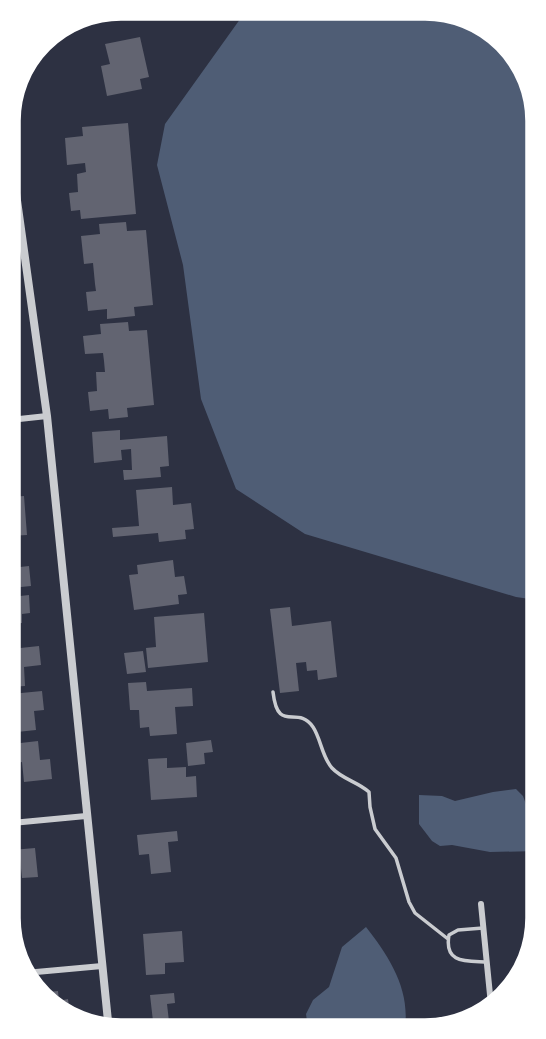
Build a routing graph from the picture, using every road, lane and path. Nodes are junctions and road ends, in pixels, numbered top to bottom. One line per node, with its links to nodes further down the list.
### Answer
1 (19, 216): 2 (street)
2 (47, 416): 3 (street); 5 (street)
3 (19, 419)
4 (272, 692): 9 (lane)
5 (86, 817): 6 (street); 11 (street)
6 (19, 822)
7 (481, 904): 8 (street)
8 (484, 928): 9 (lane); 10 (street)
9 (448, 940): 10 (lane)
10 (487, 962): 13 (street)
11 (102, 966): 12 (street); 14 (street)
12 (35, 972)
13 (490, 996)
14 (108, 1019)

